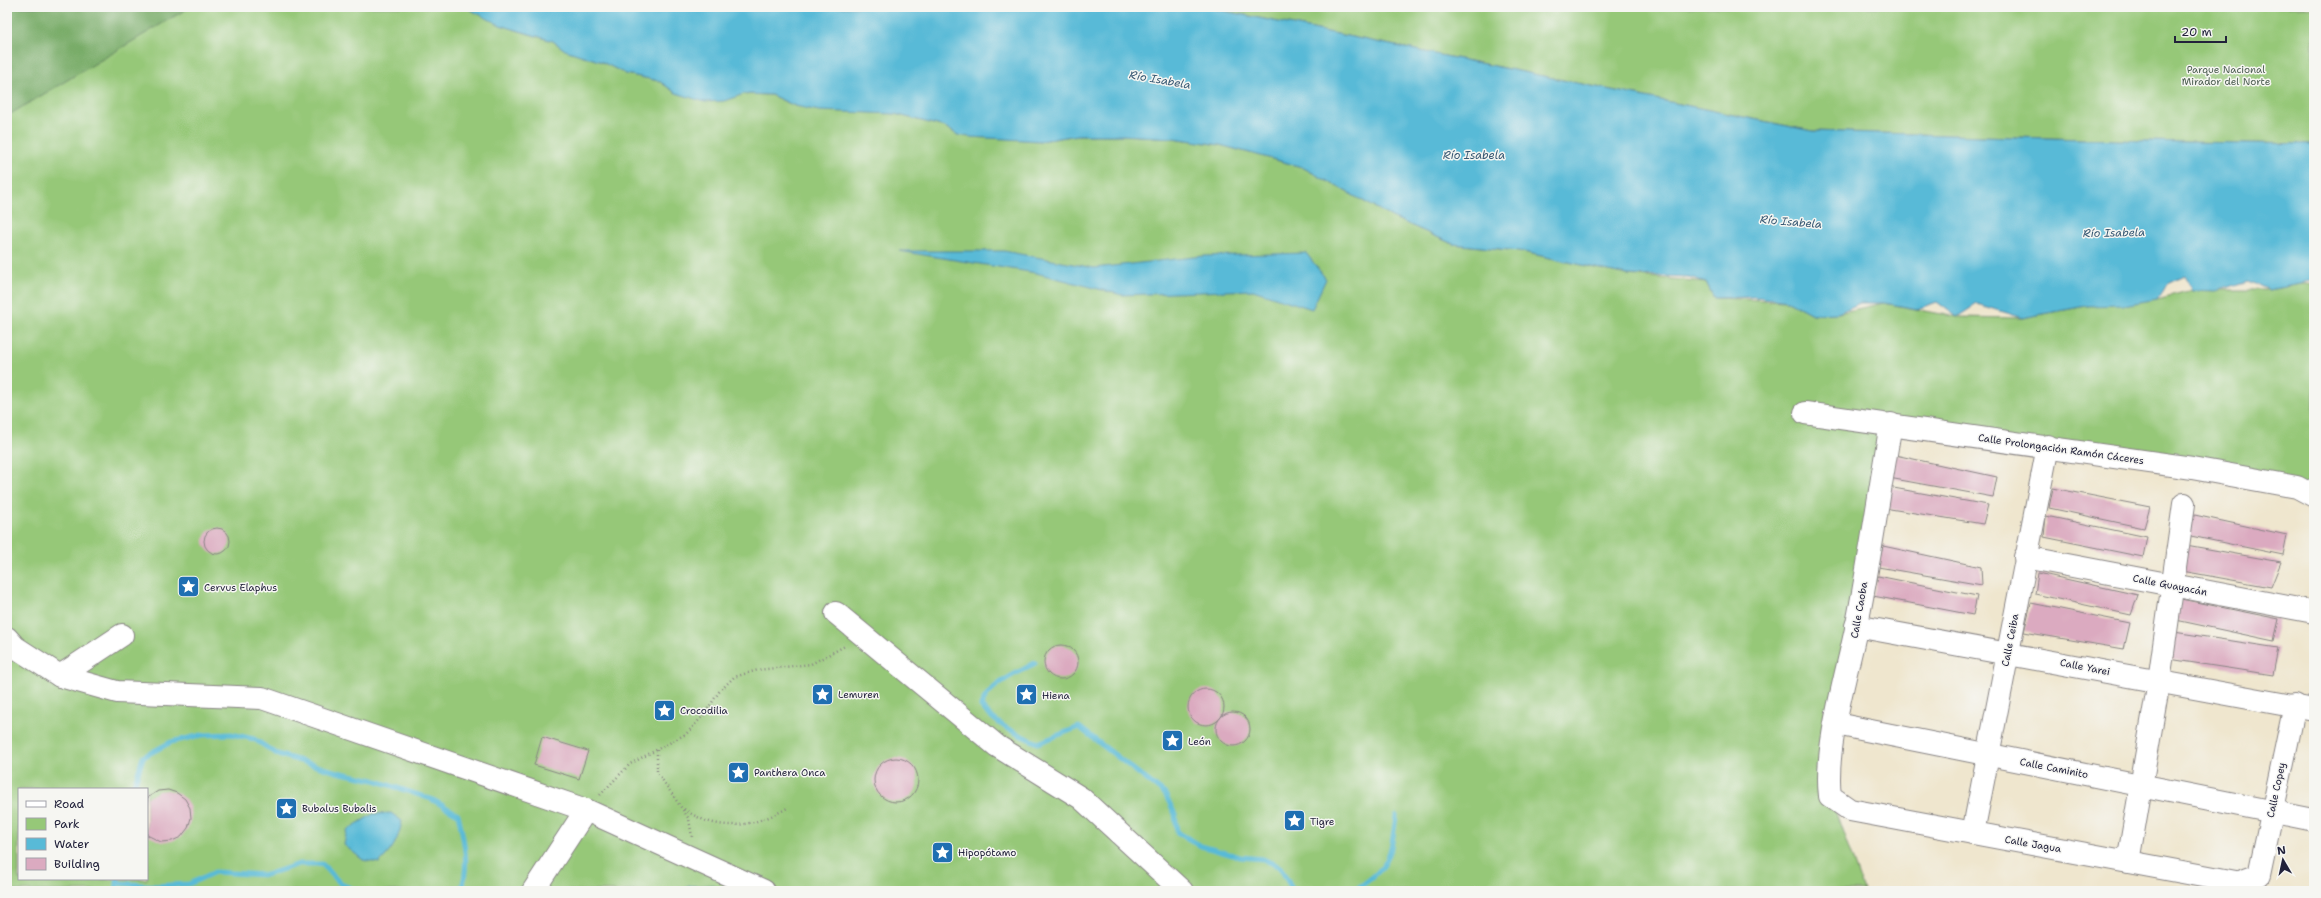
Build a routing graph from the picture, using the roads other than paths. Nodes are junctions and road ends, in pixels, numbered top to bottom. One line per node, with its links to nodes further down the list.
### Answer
1 (1805, 413): 2 (street, Calle Prolongación Ramón Cáceres)
2 (1891, 424): 3 (street, Calle Prolongación Ramón Cáceres); 10 (street, Calle Caoba)
3 (2048, 446): 4 (street, Calle Prolongación Ramón Cáceres); 6 (street, Calle Ceiba)
4 (2308, 490)
5 (2184, 504): 7 (street)
6 (2025, 557): 7 (street, Calle Guayacán); 13 (street, Calle Ceiba)
7 (2173, 586): 8 (street, Calle Guayacán); 15 (street)
8 (2314, 612)
9 (836, 613): 29 (street)
10 (1856, 626): 13 (street, Calle Yarei); 17 (street, Calle Caoba)
11 (122, 635): 14 (street)
12 (7, 638): 14 (street)
13 (2007, 652): 15 (street, Calle Yarei); 18 (street, Calle Ceiba)
14 (60, 676): 21 (street)
15 (2159, 681): 16 (street, Calle Yarei); 19 (street)
16 (2304, 707): 22 (street, Calle Copey)
17 (1836, 724): 18 (street, Calle Caminito); 20 (street, Calle Caoba)
18 (1988, 755): 19 (street, Calle Caminito); 24 (street, Calle Ceiba)
19 (2141, 785): 22 (street, Calle Caminito); 25 (street)
20 (1830, 796): 24 (street, Calle Jagua)
21 (586, 810): 27 (street); 28 (street)
22 (2271, 811): 23 (street, Calle Caminito); 26 (street, Calle Copey)
23 (2314, 820)
24 (1973, 833): 25 (street, Calle Jagua)
25 (2128, 862): 26 (street, Calle Jagua)
26 (2250, 879): 30 (street)
27 (533, 891)
28 (764, 891)
29 (1182, 891)
30 (2213, 891)

